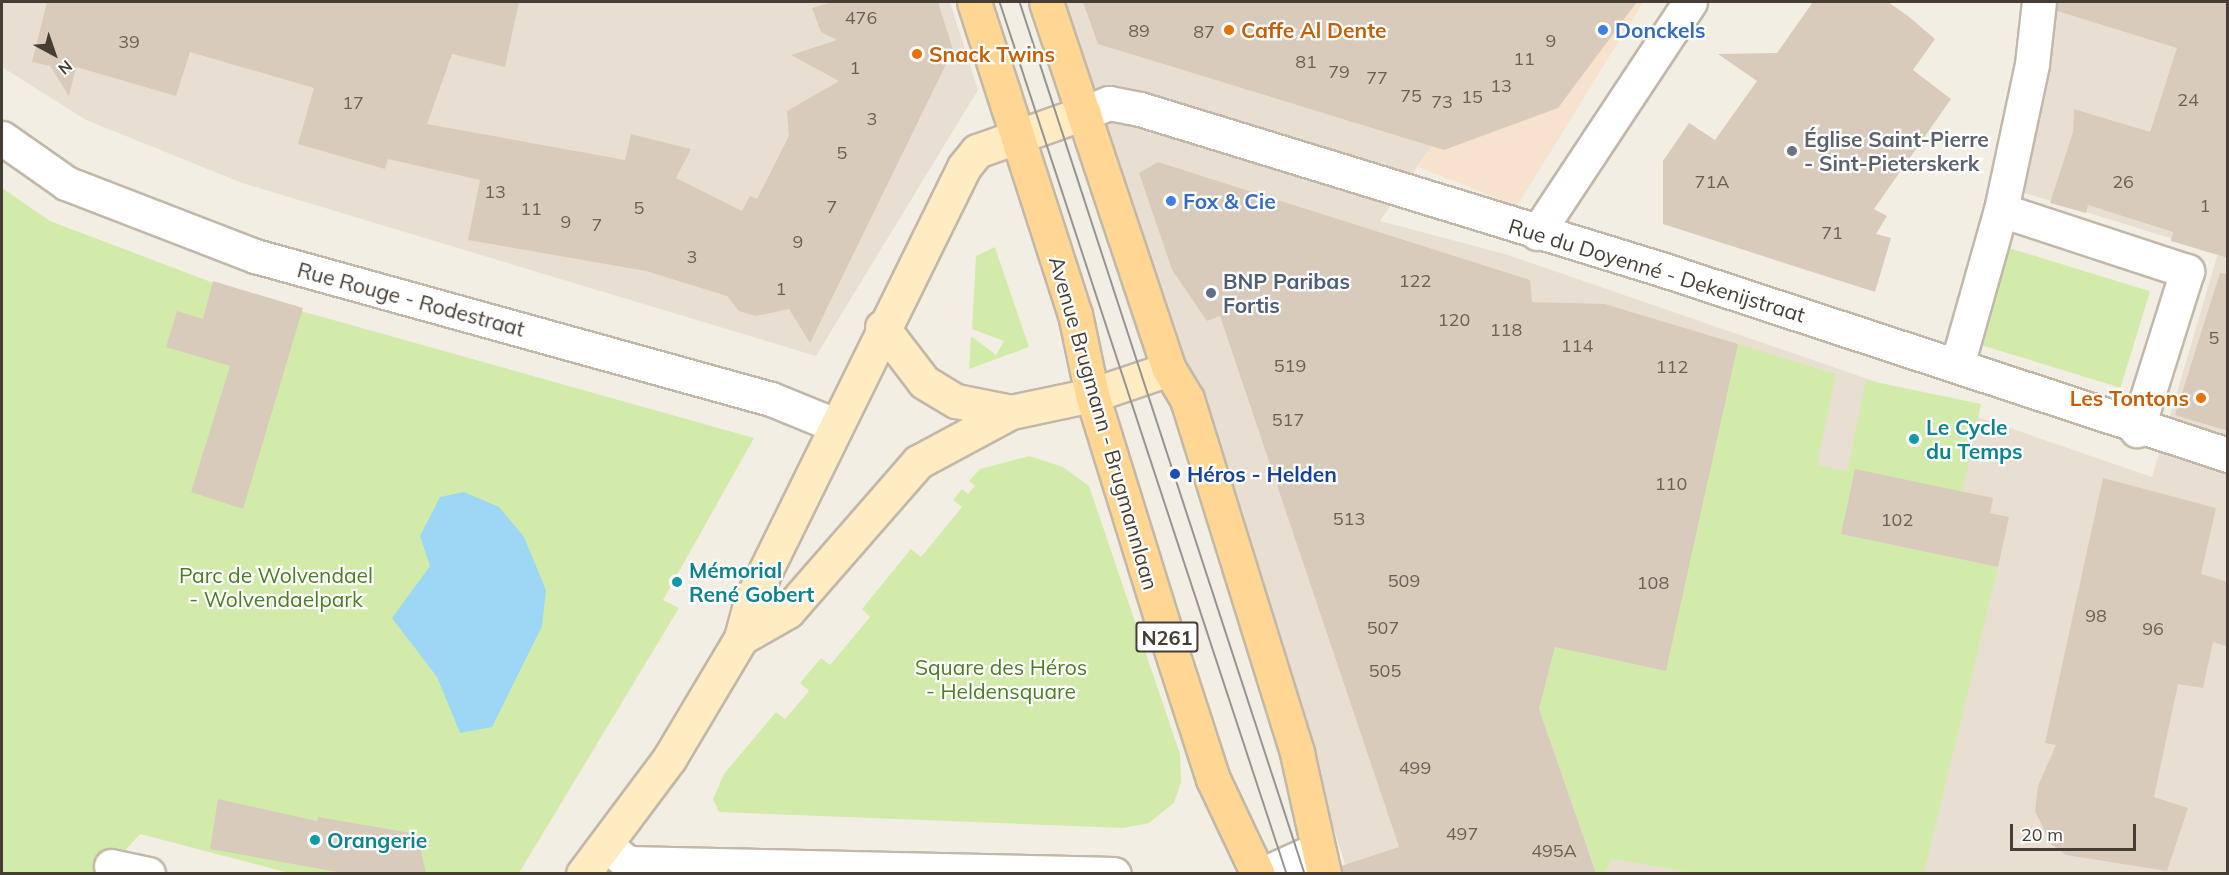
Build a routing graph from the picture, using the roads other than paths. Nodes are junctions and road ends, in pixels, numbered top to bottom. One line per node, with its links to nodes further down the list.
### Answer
1 (974, 2): 7 (main road, Avenue Brugmann - Brugmannlaan / N261)
2 (1046, 2): 5 (main road)
3 (1690, 2): 9 (street)
4 (2039, 2): 8 (street)
5 (1084, 112): 7 (main road); 9 (street, Rue du Doyenné - Dekenijstraat); 12 (main road)
6 (2, 138): 15 (street, Rue Rouge - Rodestraat)
7 (1018, 138): 10 (main road); 13 (main road, Avenue Brugmann - Brugmannlaan / N261)
8 (2001, 210): 11 (street); 16 (street)
9 (1537, 233): 11 (street, Rue du Doyenné - Dekenijstraat)
10 (882, 327): 14 (main road); 15 (main road)
11 (1957, 365): 16 (street, Rue du Doyenné - Dekenijstraat)
12 (1169, 369): 13 (main road); 20 (main road)
13 (1092, 395): 14 (main road); 25 (main road, Avenue Brugmann - Brugmannlaan / N261)
14 (1011, 412): 18 (main road)
15 (835, 425): 18 (main road)
16 (2137, 430): 17 (street, Rue du Doyenné - Dekenijstraat)
17 (2228, 455)
18 (741, 638): 19 (main road)
19 (607, 846): 23 (main road); 24 (street)
20 (1320, 862): 25 (street)
21 (111, 866): 22 (street)
22 (148, 873)
23 (583, 873)
24 (1114, 873)
25 (1260, 873)

